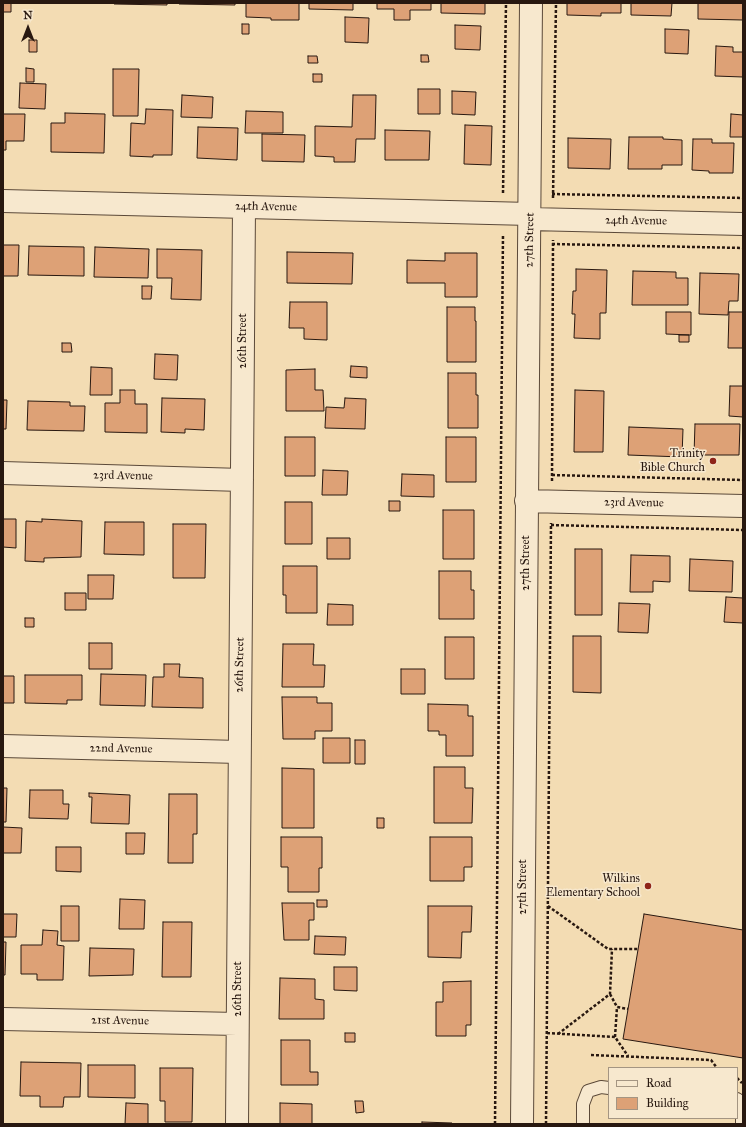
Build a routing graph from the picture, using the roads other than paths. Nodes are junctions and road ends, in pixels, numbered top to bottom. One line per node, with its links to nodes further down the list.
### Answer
1 (531, 3): 4 (street, 27th Street)
2 (3, 201): 3 (street, 24th Avenue)
3 (244, 207): 4 (street, 24th Avenue); 7 (street, 26th Street)
4 (530, 216): 5 (street, 24th Avenue); 8 (street, 27th Street)
5 (743, 224)
6 (3, 473): 7 (street, 23rd Avenue)
7 (242, 480): 11 (street, 26th Street)
8 (526, 501): 9 (street, 23rd Avenue); 17 (street, 27th Street)
9 (743, 506)
10 (3, 746): 11 (street, 22nd Avenue)
11 (239, 752): 13 (street, 26th Street)
12 (3, 1019): 13 (street, 21st Avenue)
13 (237, 1024): 16 (street, 26th Street)
14 (608, 1088): 18 (lane)
15 (738, 1099): 19 (lane)
16 (237, 1124)
17 (522, 1124)
18 (583, 1124)
19 (742, 1124)

